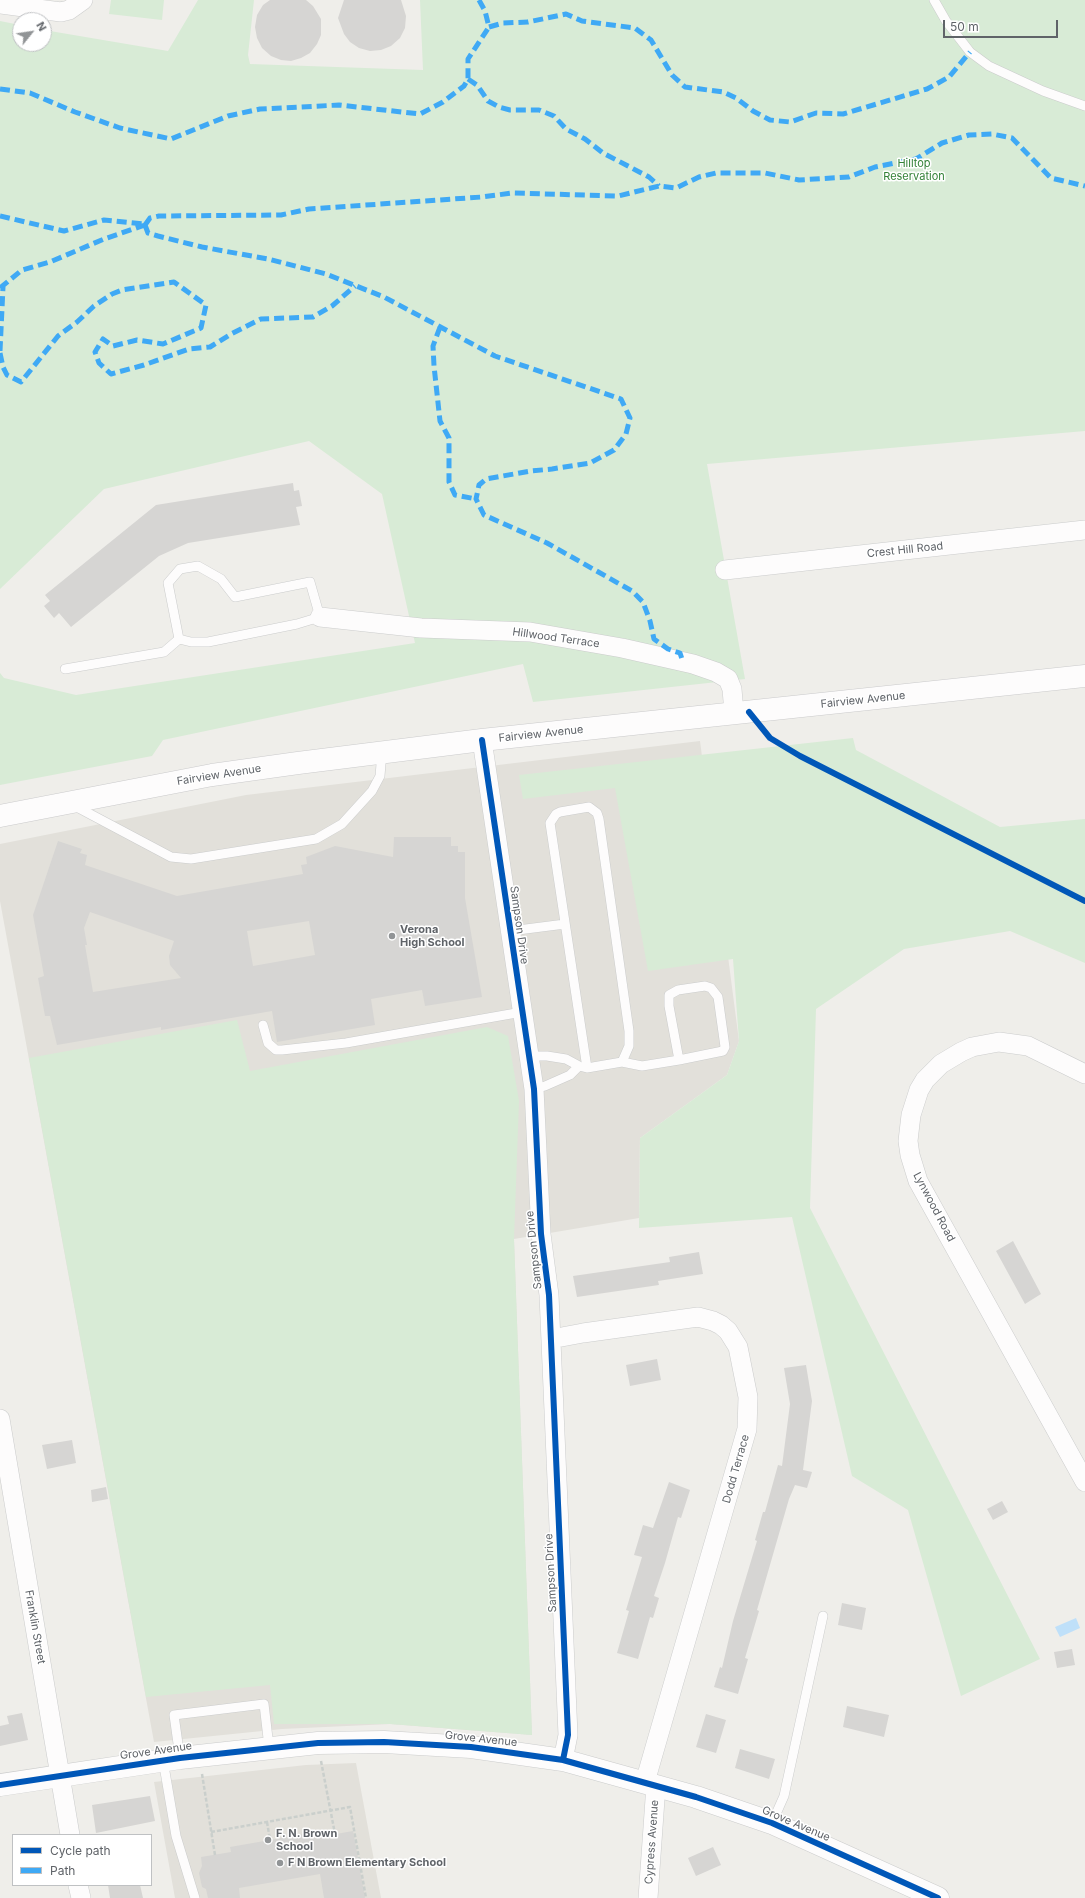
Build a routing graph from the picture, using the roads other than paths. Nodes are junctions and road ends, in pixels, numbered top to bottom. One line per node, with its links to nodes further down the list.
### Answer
1 (83, 0): 3 (street)
2 (934, 0): 4 (lane)
3 (0, 4)
4 (1085, 106)
5 (1085, 530): 6 (street, Crest Hill Road)
6 (725, 570)
7 (320, 617): 8 (lane); 8 (lane); 11 (street, Hillwood Terrace)
8 (179, 639): 9 (lane)
9 (65, 669)
10 (1085, 676): 11 (main road, Fairview Avenue)
11 (734, 713): 12 (main road, Fairview Avenue)
12 (482, 740): 13 (main road, Fairview Avenue); 17 (street, Sampson Drive)
13 (382, 752): 14 (main road, Fairview Avenue); 14 (lane)
14 (66, 802): 15 (main road, Fairview Avenue)
15 (0, 816)
16 (565, 924): 17 (lane); 22 (lane); 23 (lane)
17 (510, 930): 18 (street, Sampson Drive)
18 (522, 1012): 19 (lane); 20 (street, Sampson Drive)
19 (263, 1026)
20 (529, 1056): 23 (lane); 25 (street, Sampson Drive)
21 (679, 1060): 21 (lane); 22 (lane)
22 (622, 1062): 23 (lane)
23 (583, 1067): 25 (lane)
24 (1085, 1074): 28 (street, Lynwood Road)
25 (534, 1088): 26 (street, Sampson Drive)
26 (551, 1340): 32 (street, Sampson Drive); 34 (street, Dodd Terrace)
27 (0, 1419): 33 (street, Franklin Street)
28 (1085, 1482)
29 (823, 1616): 36 (lane)
30 (269, 1747): 31 (main road, Grove Avenue); 31 (lane); 32 (main road, Grove Avenue)
31 (181, 1758): 33 (main road, Grove Avenue); 40 (lane)
32 (562, 1760): 34 (main road, Grove Avenue)
33 (60, 1776): 35 (main road, Grove Avenue); 37 (street, Franklin Street)
34 (650, 1784): 36 (main road, Grove Avenue); 41 (street, Cypress Avenue)
35 (0, 1785)
36 (772, 1823): 42 (main road, Grove Avenue)
37 (70, 1834)
38 (78, 1886): 39 (street)
39 (81, 1898)
40 (195, 1898)
41 (648, 1898)
42 (938, 1898)

